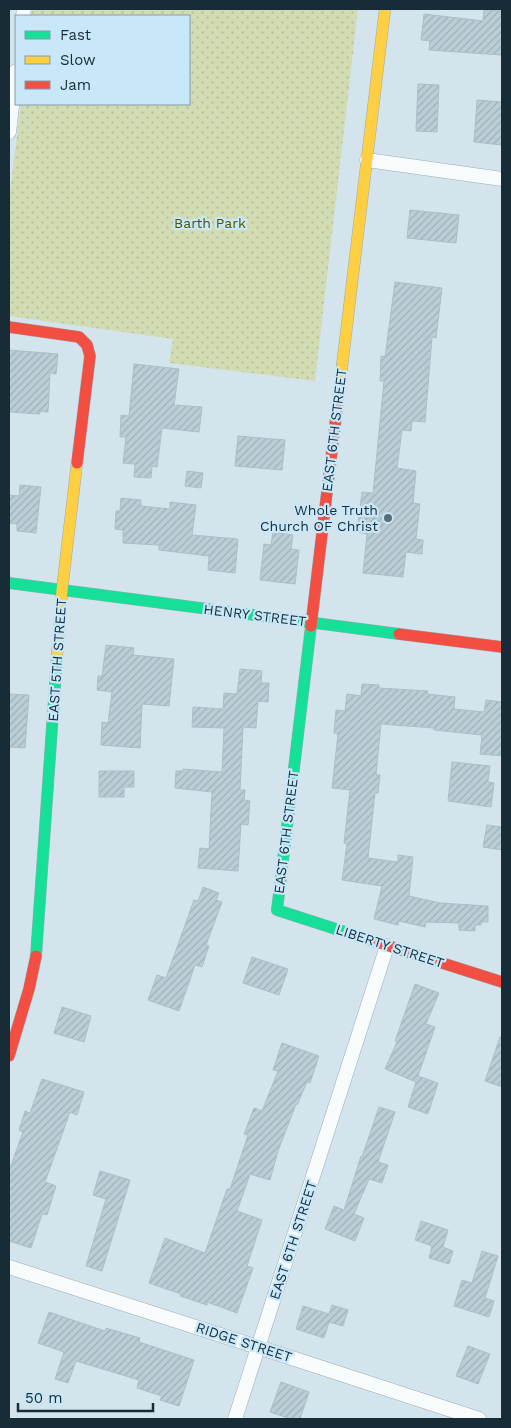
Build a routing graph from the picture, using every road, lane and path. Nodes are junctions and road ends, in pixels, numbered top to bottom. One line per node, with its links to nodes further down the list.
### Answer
1 (385, 9): 4 (street, EAST 6TH STREET)
2 (15, 79): 3 (street)
3 (9, 124)
4 (367, 160): 5 (street); 9 (street, EAST 6TH STREET)
5 (502, 179)
6 (9, 327): 8 (street, EAST 5TH STREET)
7 (9, 583): 8 (street, HENRY STREET)
8 (62, 590): 9 (street, HENRY STREET); 14 (street, EAST 5TH STREET)
9 (311, 622): 10 (street, HENRY STREET); 11 (street, EAST 6TH STREET)
10 (502, 647)
11 (277, 910): 12 (street, LIBERTY STREET)
12 (388, 946): 13 (street, LIBERTY STREET); 16 (street, EAST 6TH STREET)
13 (502, 982)
14 (9, 1056)
15 (9, 1267): 16 (street, RIDGE STREET)
16 (258, 1347): 17 (street, EAST 6TH STREET); 18 (street, RIDGE STREET)
17 (235, 1419)
18 (479, 1419)

